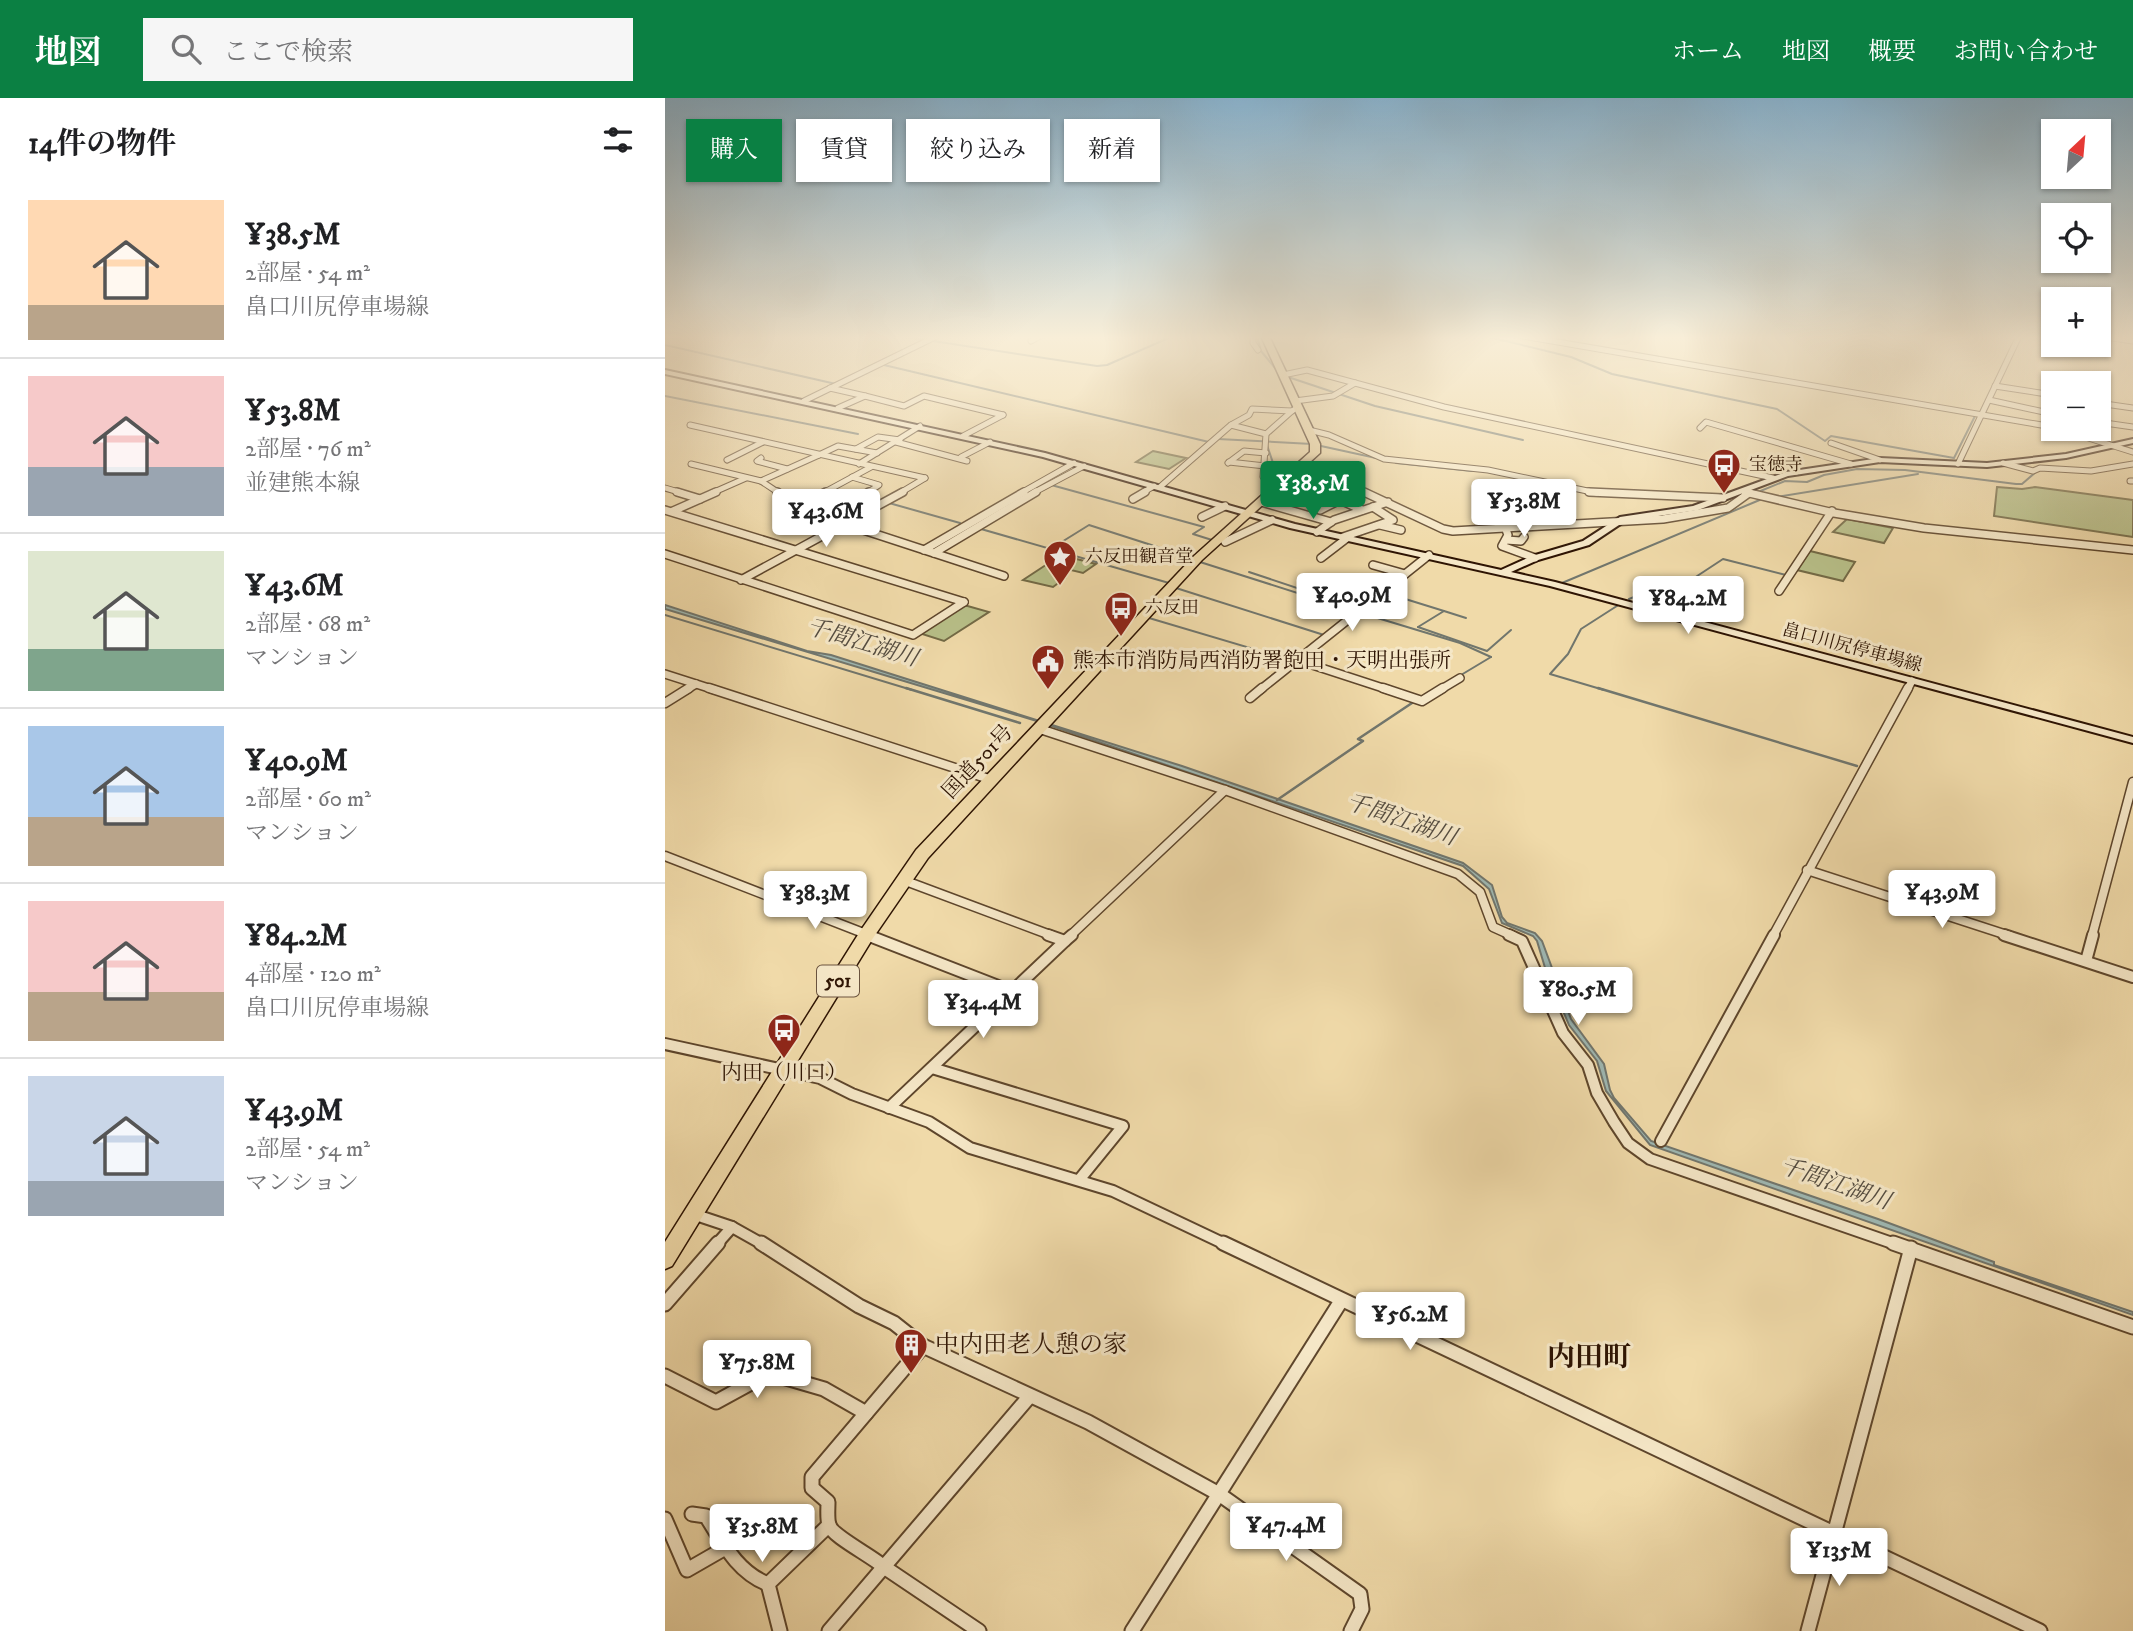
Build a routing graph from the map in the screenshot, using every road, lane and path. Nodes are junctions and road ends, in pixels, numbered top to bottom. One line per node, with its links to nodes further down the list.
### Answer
1 (838, 408): 16 (main road, 畠口川尻停車場線)
2 (972, 408): 21 (street)
3 (1273, 408): 15 (street)
4 (1293, 408): 20 (street)
5 (1296, 408): 19 (highway, 国道501号 / 501)
6 (1445, 408): 52 (street)
7 (1945, 408): 11 (street)
8 (1986, 408): 11 (street)
9 (2021, 408): 10 (street)
10 (2041, 412)
11 (1983, 414): 12 (street); 42 (street)
12 (2041, 424)
13 (2111, 424): 17 (street)
14 (690, 425): 22 (street)
15 (1231, 425): 20 (street); 55 (street)
16 (920, 426): 21 (main road, 畠口川尻停車場線); 23 (street)
17 (2133, 427)
18 (1700, 428): 41 (street)
19 (1309, 430): 48 (highway, 国道501号 / 501); 61 (street)
20 (1266, 434): 32 (street)
21 (963, 436): 26 (main road, 畠口川尻停車場線)
22 (764, 441): 33 (street); 35 (street)
23 (898, 441): 26 (street); 29 (street); 31 (street)
24 (2101, 441): 28 (street)
25 (2133, 441): 28 (main road)
26 (990, 442): 37 (main road, 畠口川尻停車場線)
27 (1831, 443): 36 (street)
28 (2115, 445): 30 (street); 38 (main road)
29 (856, 449): 31 (street); 33 (street)
30 (2133, 452)
31 (877, 453): 40 (street)
32 (1266, 453): 45 (street); 45 (street)
33 (819, 455): 40 (street); 47 (street)
34 (761, 458): 47 (street)
35 (727, 460)
36 (1880, 460): 41 (main road); 42 (main road)
37 (1074, 463): 44 (main road, 畠口川尻停車場線); 91 (street)
38 (2003, 463): 42 (main road); 43 (street)
39 (691, 464): 51 (street)
40 (859, 464): 46 (street)
41 (1851, 464): 52 (main road)
42 (1958, 464)
43 (2133, 464)
44 (1084, 466): 55 (main road, 畠口川尻停車場線); 93 (street)
45 (1265, 466): 50 (street)
46 (871, 467): 49 (street); 74 (street)
47 (787, 469): 54 (street)
48 (1294, 471): 56 (highway, 国道501号 / 501); 65 (street)
49 (852, 477): 68 (street); 74 (street)
50 (1263, 477): 53 (street); 56 (street)
51 (747, 478): 54 (street); 62 (street)
52 (1773, 478): 59 (main road)
53 (1255, 480)
54 (761, 481): 68 (street)
55 (1157, 486): 63 (street); 66 (main road, 畠口川尻停車場線)
56 (1277, 487): 60 (street); 64 (highway, 国道501号 / 501)
57 (665, 488): 62 (street)
58 (1326, 488): 60 (street)
59 (1748, 493): 61 (main road); 72 (street); 78 (street)
60 (1290, 497): 69 (street)
61 (1723, 498): 78 (main road)
62 (701, 499): 71 (street)
63 (1133, 499)
64 (1261, 502): 73 (highway, 国道501号 / 501); 76 (street)
65 (1386, 502): 67 (street); 83 (street)
66 (1225, 506): 73 (main road, 畠口川尻停車場線); 77 (street)
67 (1373, 507): 70 (street); 82 (street)
68 (797, 508): 81 (street)
69 (1320, 510): 70 (street); 76 (street)
70 (1362, 510): 80 (street)
71 (669, 511): 75 (street); 90 (street)
72 (1832, 511): 92 (street); 103 (street)
73 (1250, 513): 79 (main road, 畠口川尻停車場線); 111 (highway, 国道501号 / 501)
74 (862, 514): 81 (street)
75 (665, 515)
76 (1308, 516): 80 (street)
77 (1202, 517)
78 (1622, 519): 83 (street); 97 (main road)
79 (1272, 520): 85 (main road, 畠口川尻停車場線); 89 (street)
80 (1332, 522): 85 (street)
81 (845, 523): 90 (street); 91 (street)
82 (1378, 525): 84 (street); 87 (street)
83 (1505, 527): 88 (street)
84 (1401, 530)
85 (1317, 532): 87 (main road, 畠口川尻停車場線)
86 (1524, 537): 88 (street)
87 (1345, 538): 95 (main road, 畠口川尻停車場線); 96 (street)
88 (1506, 540): 97 (street)
89 (1225, 542)
90 (794, 550): 102 (street); 102 (street)
91 (924, 550): 93 (street)
92 (2133, 550)
93 (934, 553): 101 (street)
94 (665, 554): 102 (street)
95 (1429, 555): 99 (main road, 畠口川尻停車場線); 100 (street)
96 (1321, 558)
97 (1535, 558): 99 (main road)
98 (1373, 565): 100 (street)
99 (1504, 572): 107 (main road, 畠口川尻停車場線)
100 (1405, 574): 104 (street)
101 (1004, 576)
102 (741, 580)
103 (1779, 591)
104 (1297, 660): 106 (street); 109 (street)
105 (665, 674): 108 (street)
106 (1460, 678)
107 (1912, 681): 112 (main road, 畠口川尻停車場線); 118 (street)
108 (696, 684): 110 (street); 113 (street)
109 (1250, 698)
110 (665, 703)
111 (1044, 725): 113 (highway, 国道501号 / 501); 115 (street)
112 (2133, 740)
113 (992, 780): 119 (highway, 国道501号 / 501)
114 (2133, 782): 116 (street)
115 (1225, 790): 121 (street); 133 (street)
116 (2129, 808): 122 (street)
117 (665, 856): 120 (street)
118 (1807, 870): 122 (street); 129 (street)
119 (903, 880): 120 (highway, 国道501号 / 501); 121 (street)
120 (867, 934): 124 (street); 126 (highway, 国道501号 / 501)
121 (1065, 941): 124 (street)
122 (2086, 961): 123 (street)
123 (2133, 977)
124 (1011, 990): 127 (street)
125 (665, 1044): 126 (street)
126 (784, 1068): 128 (street); 131 (highway, 国道501号 / 501)
127 (932, 1068): 128 (street); 130 (street)
128 (889, 1108): 130 (street)
129 (1661, 1141)
130 (1079, 1180): 135 (street)
131 (693, 1214): 132 (street); 134 (highway, 国道501号 / 501)
132 (732, 1227): 136 (street); 138 (street)
133 (1911, 1248): 137 (street); 146 (street)
134 (665, 1260)
135 (1341, 1301): 142 (street); 146 (street)
136 (665, 1304)
137 (2133, 1327)
138 (923, 1346): 140 (street); 141 (street)
139 (665, 1376): 141 (street)
140 (1029, 1397): 142 (street); 148 (street)
141 (866, 1413): 145 (street)
142 (1219, 1494): 153 (street); 154 (street)
143 (692, 1514): 147 (street)
144 (665, 1519): 147 (street)
145 (829, 1525): 148 (street); 149 (street)
146 (1836, 1535): 155 (street); 156 (street)
147 (727, 1548): 149 (street)
148 (884, 1567): 151 (street); 152 (street)
149 (768, 1584): 150 (street)
150 (780, 1631)
151 (829, 1631)
152 (979, 1631)
153 (1132, 1631)
154 (1351, 1631)
155 (1808, 1631)
156 (2040, 1631)

